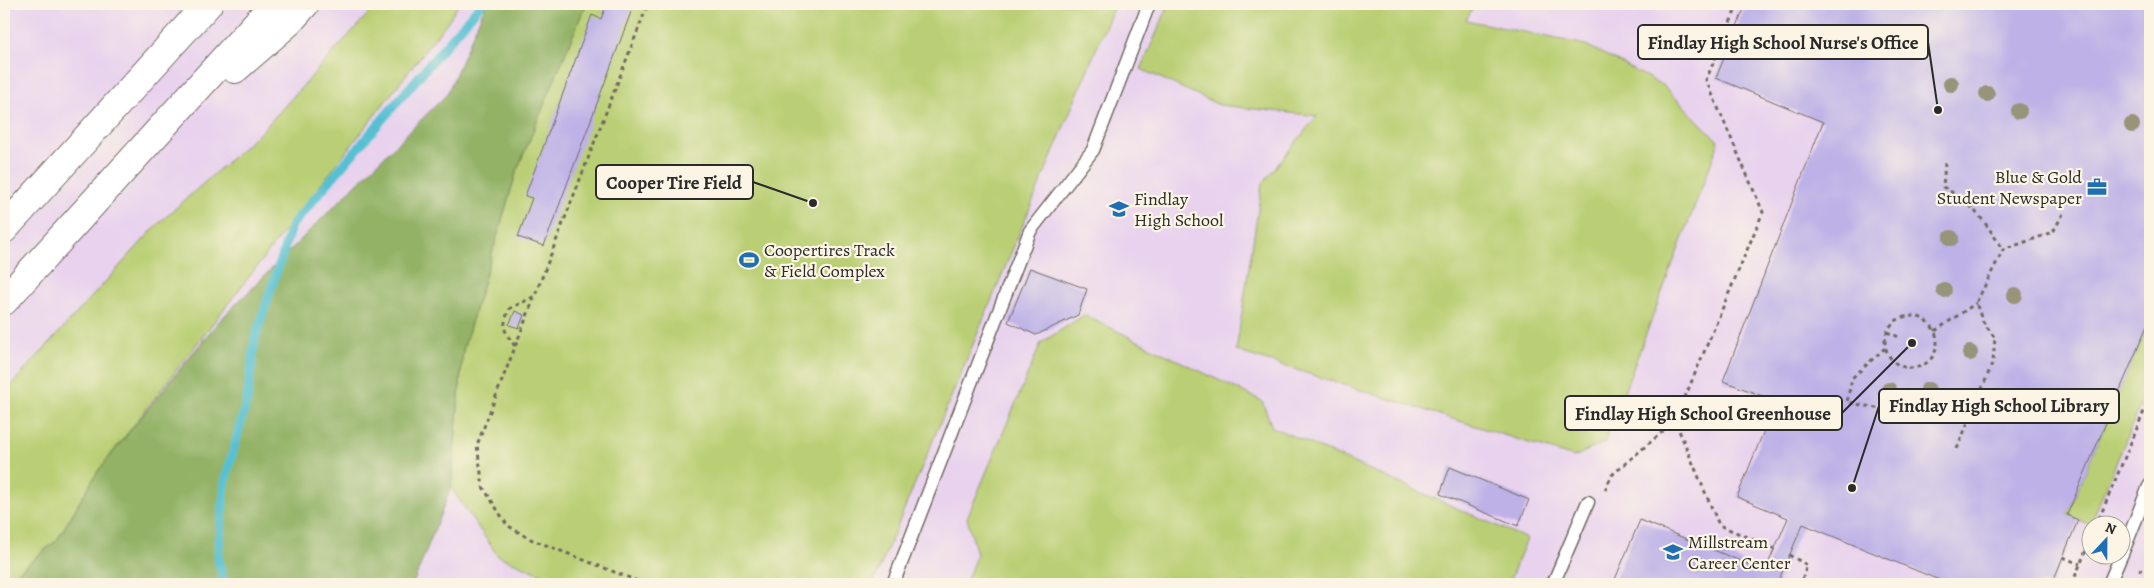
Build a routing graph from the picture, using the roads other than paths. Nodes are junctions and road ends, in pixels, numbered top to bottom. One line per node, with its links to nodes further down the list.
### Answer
1 (208, 4): 6 (highway)
2 (274, 4): 5 (highway)
3 (305, 4): 5 (highway)
4 (1149, 4): 12 (lane)
5 (172, 116): 7 (highway)
6 (4, 229)
7 (4, 302)
8 (2150, 484): 10 (lane)
9 (1588, 502): 13 (lane)
10 (2132, 528)
11 (2116, 566): 14 (lane)
12 (893, 584)
13 (1554, 584)
14 (2109, 584)

